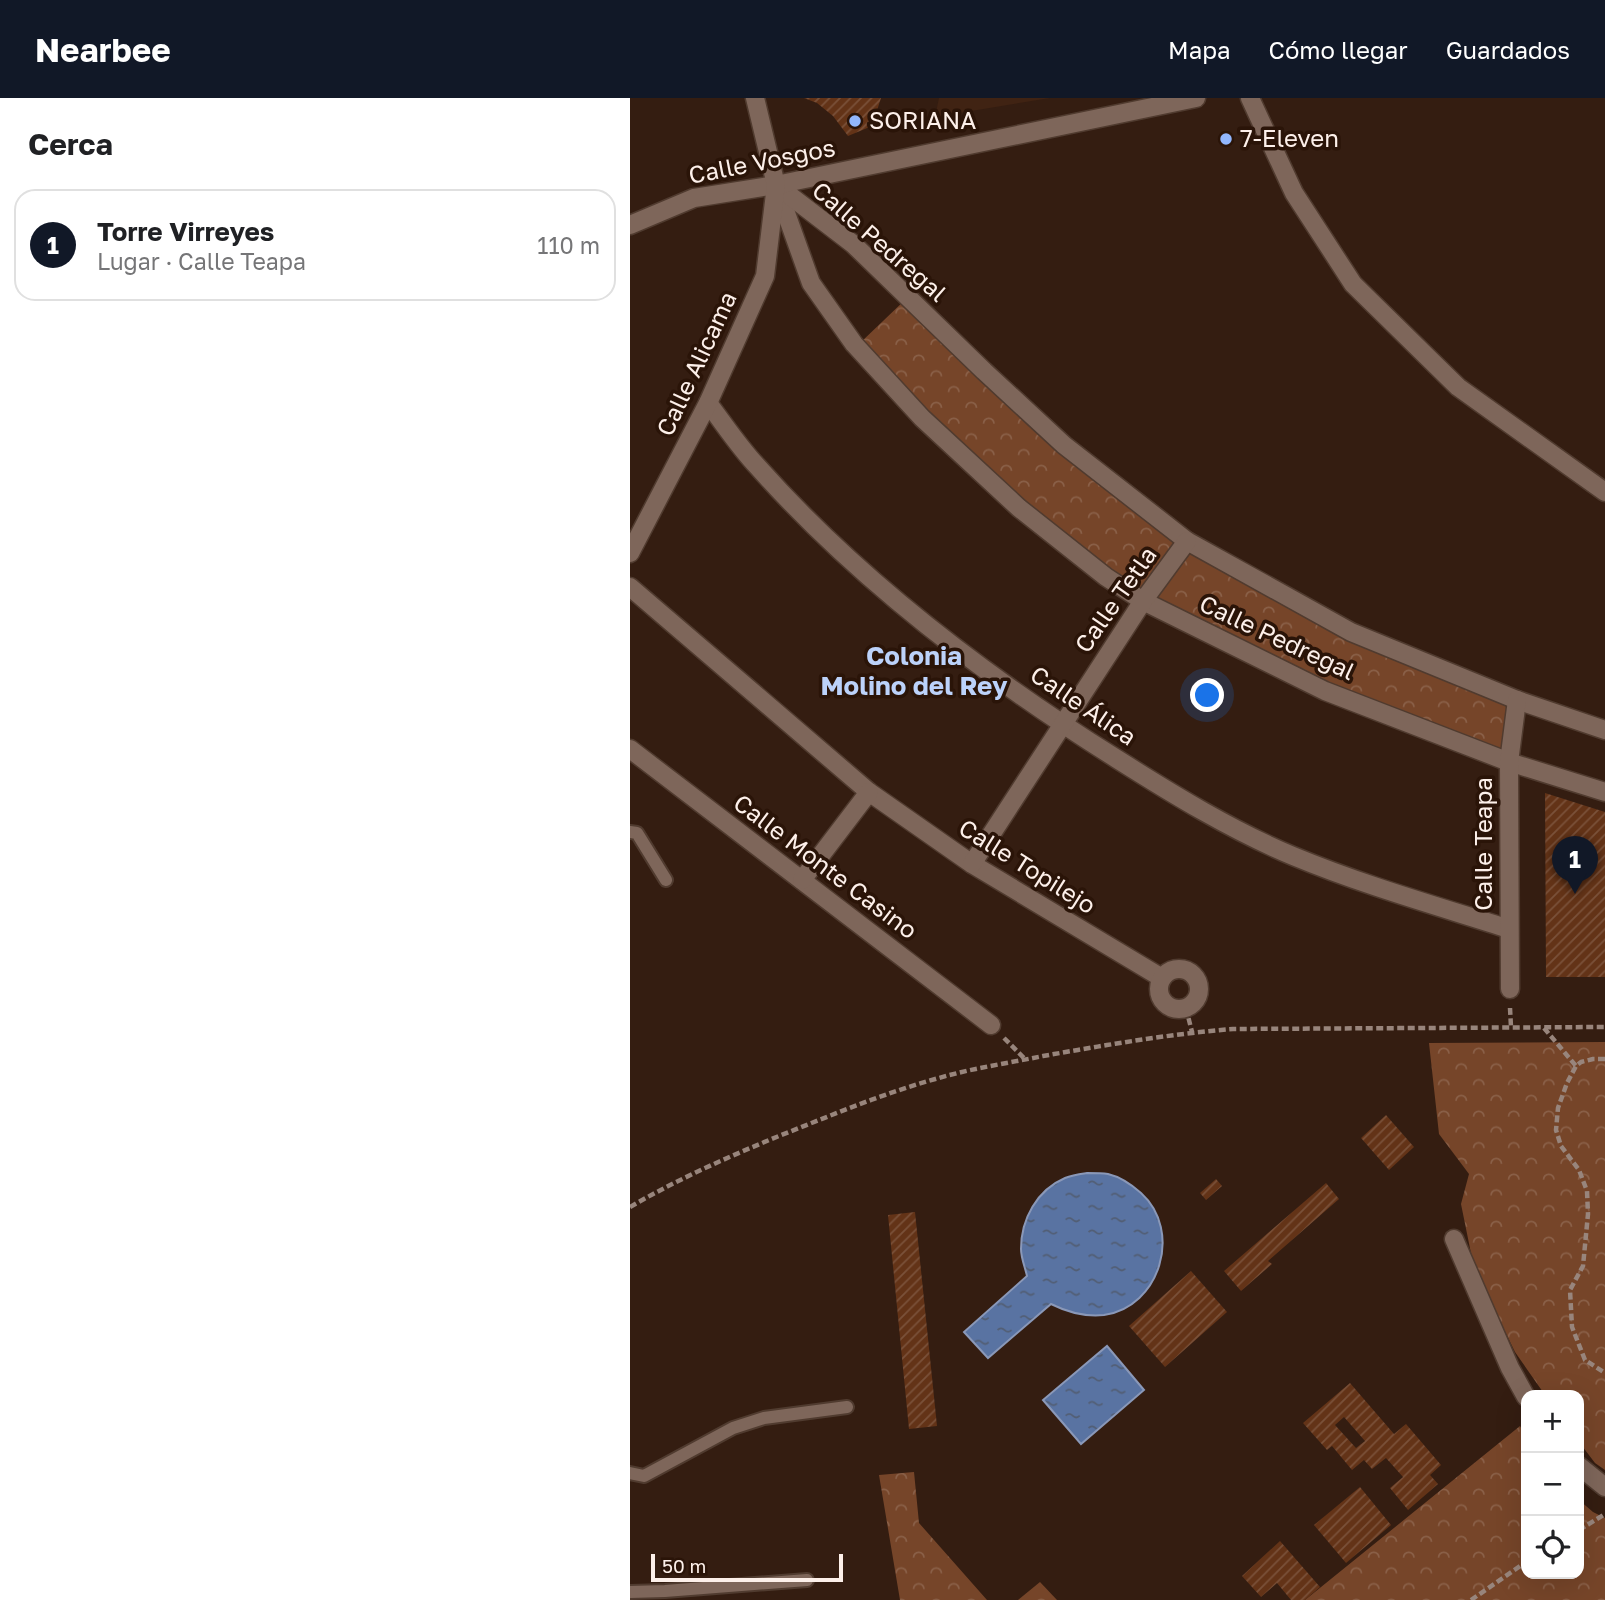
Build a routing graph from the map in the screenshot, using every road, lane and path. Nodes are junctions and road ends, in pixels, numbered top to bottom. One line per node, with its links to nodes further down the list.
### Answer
1 (755, 98): 4 (street)
2 (1196, 98): 4 (street, Calle Vosgos)
3 (1250, 98): 7 (street)
4 (776, 185): 5 (street, Calle Vosgos); 6 (street, Calle Alicama); 8 (street, Calle Pedregal); 11 (street, Calle Pedregal)
5 (630, 225)
6 (708, 403): 9 (street, Calle Alicama); 13 (street, Calle Álica)
7 (1605, 492)
8 (1187, 541): 11 (street, Calle Tetla); 12 (street, Calle Pedregal)
9 (630, 553)
10 (630, 587): 17 (street, Calle Topilejo)
11 (1143, 601): 13 (street, Calle Tetla); 16 (street, Calle Pedregal)
12 (1517, 700): 14 (street, Calle Pedregal); 16 (street, Calle Teapa)
13 (1062, 724): 20 (street, Calle Tetla); 23 (street, Calle Álica)
14 (1605, 730)
15 (630, 749): 22 (street, Calle Monte Casino)
16 (1508, 762): 18 (street, Calle Pedregal); 23 (street, Calle Teapa)
17 (869, 792): 20 (street, Calle Topilejo); 22 (street)
18 (1605, 792)
19 (630, 832): 21 (lane)
20 (972, 864): 24 (street, Calle Topilejo)
21 (666, 880)
22 (802, 880): 27 (street, Calle Monte Casino)
23 (1509, 929): 25 (street, Calle Teapa)
24 (1162, 978): 26 (street); 26 (street)
25 (1510, 989)
26 (1186, 1008): 30 (path)
27 (991, 1025): 32 (path)
28 (1544, 1027): 29 (path); 30 (path); 33 (path)
29 (1605, 1027)
30 (1192, 1032): 32 (path)
31 (1605, 1059): 33 (path)
32 (1025, 1060): 34 (path)
33 (1576, 1066): 36 (path)
34 (630, 1207)
35 (1454, 1239): 37 (street)
36 (1603, 1370)
37 (1522, 1390)
38 (847, 1407): 40 (lane)
39 (1584, 1470): 41 (street)
40 (630, 1473)
41 (1605, 1487)
42 (1605, 1514): 43 (path)
43 (1584, 1527)
44 (1521, 1565): 47 (path)
45 (807, 1580): 46 (lane)
46 (630, 1592)
47 (1471, 1600)

